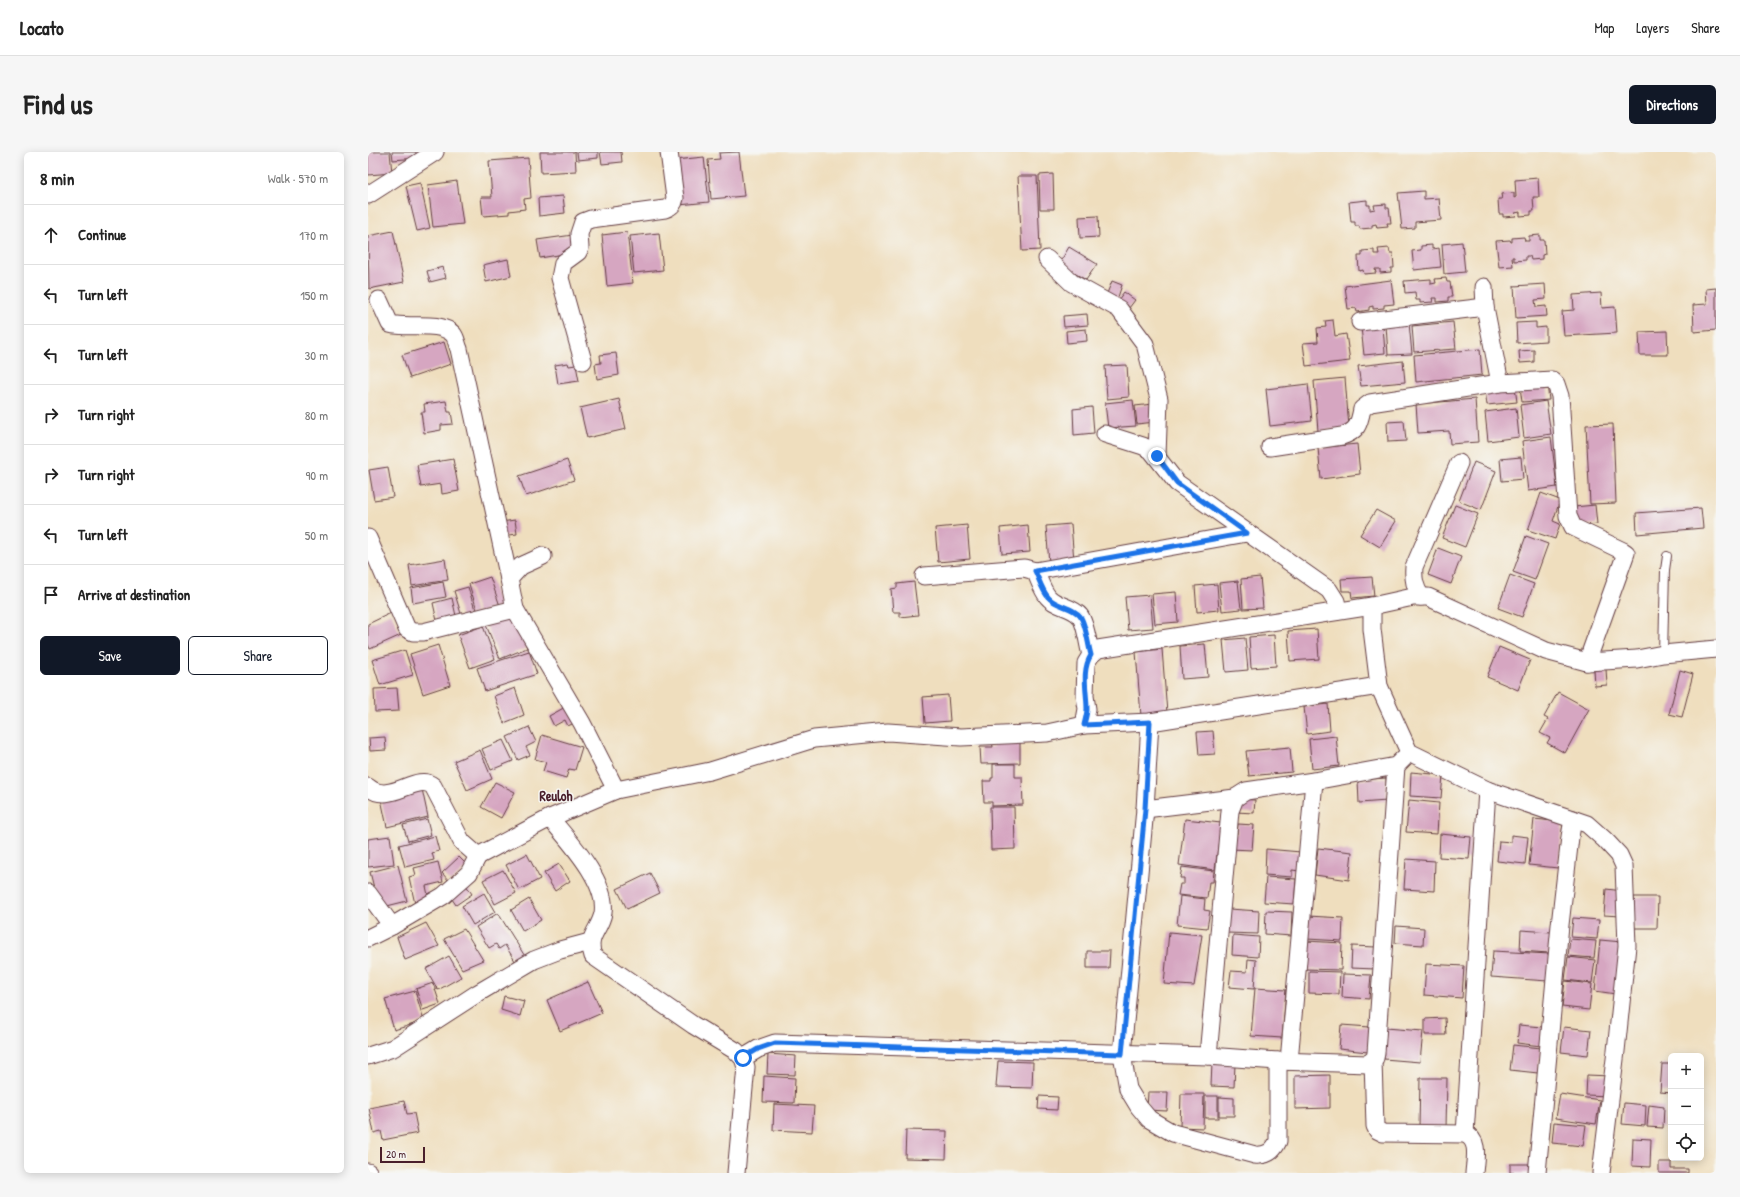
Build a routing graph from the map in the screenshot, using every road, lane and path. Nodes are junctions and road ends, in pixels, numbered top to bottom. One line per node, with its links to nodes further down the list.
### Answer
1 (435, 152): 3 (street)
2 (669, 152): 9 (street)
3 (368, 195)
4 (1047, 259): 13 (street)
5 (1484, 287): 7 (street)
6 (379, 300): 21 (street)
7 (1485, 308): 8 (street); 10 (street)
8 (1360, 322)
9 (583, 362)
10 (1500, 383): 12 (street); 29 (street)
11 (1105, 434): 13 (street)
12 (1270, 447)
13 (1157, 456): 15 (street)
14 (1459, 463): 22 (street)
15 (1247, 533): 19 (street); 25 (street)
16 (368, 538): 24 (street)
17 (543, 556): 21 (street)
18 (1667, 556): 27 (lane)
19 (1035, 571): 20 (street); 28 (street)
20 (924, 576)
21 (509, 580): 24 (street)
22 (1417, 597): 23 (street); 29 (street)
23 (1372, 606): 25 (street); 30 (street)
24 (515, 609): 37 (street)
25 (1338, 611): 28 (street)
26 (1716, 649): 27 (street)
27 (1663, 654): 29 (street)
28 (1091, 655): 32 (street)
29 (1587, 662)
30 (1379, 686): 31 (street); 33 (street)
31 (1150, 722): 32 (street); 40 (street)
32 (1084, 725): 37 (street)
33 (1409, 752): 34 (street); 38 (street)
34 (1396, 766): 35 (street); 53 (street)
35 (1314, 781): 39 (street); 52 (street)
36 (368, 787): 43 (street)
37 (616, 790): 41 (street)
38 (1487, 790): 42 (street); 54 (street)
39 (1235, 798): 40 (street); 50 (street)
40 (1145, 809): 48 (street)
41 (550, 818): 43 (street); 47 (street)
42 (1573, 819): 57 (street); 58 (street)
43 (478, 856): 45 (street)
44 (368, 893): 45 (street)
45 (392, 926): 46 (street)
46 (368, 938)
47 (590, 942): 49 (street); 51 (street)
48 (1122, 1054): 50 (street); 51 (street); 52 (street)
49 (368, 1056)
50 (1208, 1056): 52 (street)
51 (743, 1058): 55 (street)
52 (1283, 1061): 53 (street)
53 (1373, 1061): 54 (street)
54 (1465, 1134): 56 (street)
55 (736, 1173)
56 (1474, 1173)
57 (1537, 1173)
58 (1601, 1173)

